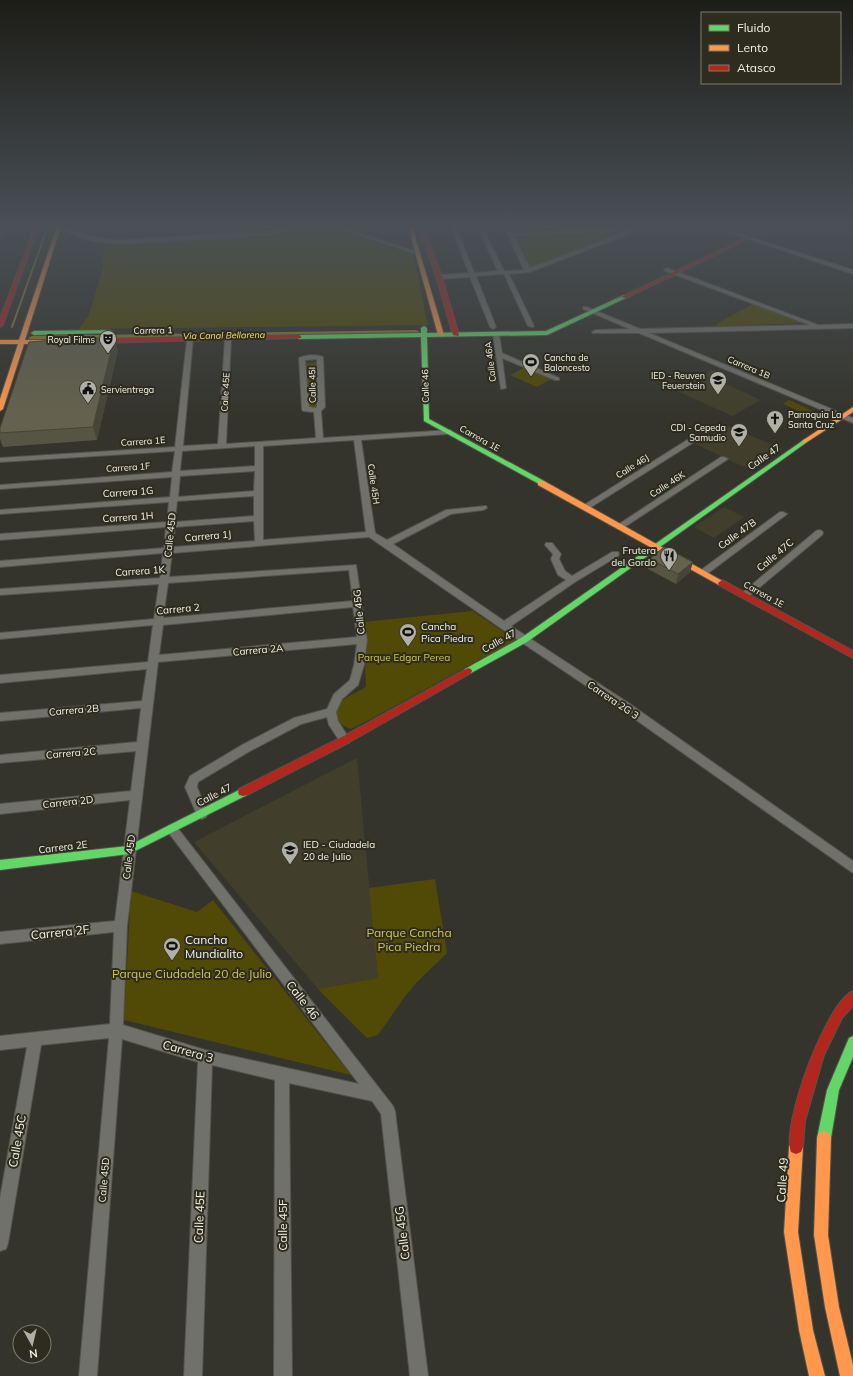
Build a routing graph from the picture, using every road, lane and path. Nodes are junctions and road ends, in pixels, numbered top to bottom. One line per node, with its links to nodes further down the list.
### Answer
1 (13, 290): 10 (street)
2 (38, 290): 22 (street)
3 (429, 290): 16 (street)
4 (443, 290): 17 (street)
5 (478, 290): 15 (street, Calle 46A)
6 (513, 290): 11 (street)
7 (630, 290): 9 (street)
8 (720, 290): 13 (street)
9 (589, 309): 14 (street); 18 (street, Carrera 1B)
10 (0, 325)
11 (531, 326): 14 (street); 15 (street)
12 (853, 326): 13 (street)
13 (821, 327): 18 (street)
14 (546, 329): 15 (street)
15 (495, 330): 17 (street); 26 (street, Calle 46A)
16 (440, 331): 17 (street); 19 (street)
17 (455, 331)
18 (638, 331): 20 (street); 32 (street, Carrera 1B)
19 (424, 332): 22 (street); 24 (street, Carrera 1); 34 (street, Calle 46)
20 (595, 332)
21 (0, 334): 22 (street)
22 (23, 338): 23 (street, Carrera 1); 25 (street, Carrera 1); 30 (street)
23 (190, 339): 24 (street, Carrera 1); 40 (street, Calle 45D)
24 (228, 339): 39 (street, Calle 45E)
25 (0, 342)
26 (498, 354): 27 (street); 28 (street, Calle 46A)
27 (557, 379)
28 (502, 388)
29 (853, 409): 32 (street, Calle 47)
30 (0, 410)
31 (317, 410): 31 (street, Calle 45I); 36 (street)
32 (842, 417): 33 (street, Carrera 1B); 61 (street, Calle 47)
33 (853, 421)
34 (448, 432): 35 (street, Carrera 1E); 48 (street, Carrera 1E)
35 (357, 437): 36 (street, Carrera 1E); 56 (street, Calle 45H)
36 (320, 440): 38 (street, Carrera 1E)
37 (690, 442): 48 (street, Calle 46J)
38 (260, 443): 39 (street, Carrera 1E); 43 (street)
39 (222, 446): 40 (street, Carrera 1E)
40 (178, 448): 42 (street, Carrera 1E); 44 (street, Calle 45D)
41 (724, 459): 54 (street, Calle 46K)
42 (0, 460)
43 (258, 468): 44 (street, Carrera 1F); 46 (street)
44 (176, 474): 45 (street, Carrera 1F); 47 (street, Calle 45D)
45 (0, 487)
46 (258, 493): 47 (street, Carrera 1G); 52 (street)
47 (174, 499): 50 (street, Carrera 1G); 53 (street, Calle 45D)
48 (586, 507): 54 (street, Carrera 1E)
49 (483, 508): 59 (street)
50 (0, 512)
51 (783, 514): 66 (street, Calle 47B)
52 (258, 518): 53 (street, Carrera 1H); 58 (street)
53 (171, 524): 57 (street, Carrera 1H); 62 (street, Calle 45D)
54 (620, 526): 61 (street, Carrera 1E)
55 (819, 533): 70 (street, Calle 47C)
56 (371, 534): 58 (street, Carrera 1J); 59 (street, Carrera 2G 3)
57 (0, 537)
58 (258, 543): 62 (street, Carrera 1J)
59 (387, 544): 73 (street, Carrera 2G 3)
60 (549, 545): 67 (street)
61 (657, 546): 66 (street, Carrera 1E); 76 (street, Calle 47)
62 (168, 550): 64 (street, Carrera 1J); 68 (street, Calle 45D)
63 (615, 554): 67 (street)
64 (0, 564)
65 (353, 567): 68 (street, Carrera 1K); 71 (street, Calle 45G)
66 (704, 572): 70 (street, Carrera 1E)
67 (572, 580): 73 (street)
68 (164, 581): 69 (street, Carrera 1K); 72 (street, Calle 45D)
69 (0, 592)
70 (745, 594): 77 (street, Carrera 1E)
71 (358, 604): 72 (street, Carrera 2); 75 (street, Calle 45G)
72 (159, 622): 74 (street, Carrera 2); 78 (street, Calle 45D)
73 (504, 626): 76 (street, Carrera 2G 3)
74 (0, 636)
75 (362, 640): 78 (street, Carrera 2A); 81 (street, Calle 45G)
76 (524, 640): 83 (street, Calle 47); 92 (street, Carrera 2G 3)
77 (853, 654)
78 (153, 662): 79 (street, Carrera 2A); 80 (street, Calle 45D)
79 (0, 679)
80 (147, 704): 82 (street, Carrera 2B); 84 (street, Calle 45D)
81 (331, 712): 83 (street); 88 (street)
82 (0, 717)
83 (345, 740): 88 (street, Calle 47)
84 (142, 746): 85 (street, Carrera 2C); 86 (street, Calle 45D)
85 (0, 759)
86 (136, 795): 87 (street, Carrera 2D); 90 (street, Calle 45D)
87 (0, 809)
88 (202, 814): 89 (street, Calle 47)
89 (172, 830): 90 (street, Calle 47); 102 (street, Calle 46)
90 (129, 850): 91 (street, Carrera 2E); 93 (street, Calle 45D)
91 (0, 865)
92 (853, 868)
93 (121, 926): 94 (street, Carrera 2F); 96 (street, Calle 45D)
94 (0, 938)
95 (853, 997): 108 (street, Calle 49)
96 (116, 1030): 97 (street, Carrera 3); 100 (street, Carrera 3); 104 (street, Calle 45D)
97 (35, 1039): 99 (street, Carrera 3); 103 (street, Calle 45C)
98 (853, 1042): 109 (street)
99 (0, 1043)
100 (205, 1057): 101 (street, Carrera 3); 105 (street, Calle 45E)
101 (282, 1074): 102 (street, Carrera 3); 106 (street, Calle 45F)
102 (376, 1094): 107 (street, Calle 45G)
103 (0, 1243)
104 (88, 1376)
105 (193, 1376)
106 (283, 1376)
107 (419, 1376)
108 (817, 1376)
109 (848, 1376)

